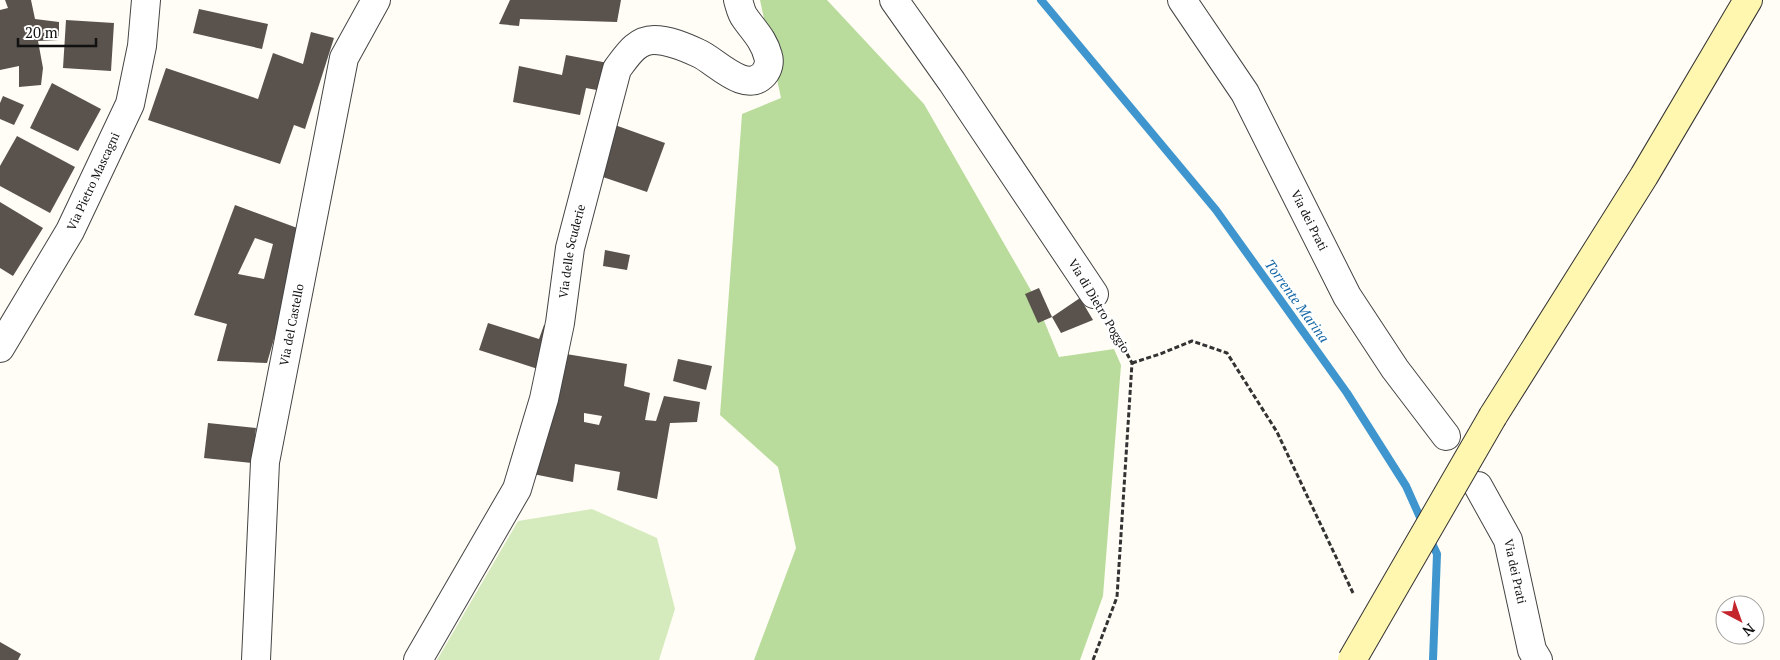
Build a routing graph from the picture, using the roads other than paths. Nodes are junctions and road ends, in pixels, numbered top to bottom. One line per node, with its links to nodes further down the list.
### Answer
1 (146, 0): 8 (street, Via Pietro Mascagni)
2 (376, 0): 11 (street, Via del Castello)
3 (738, 0): 12 (street, Via delle Scuderie)
4 (894, 0): 7 (street, Via di Dietro Poggio)
5 (1182, 0): 9 (street, Via dei Prati)
6 (1748, 0): 13 (main road, bridge)
7 (1094, 294)
8 (0, 348)
9 (1446, 436)
10 (1478, 486): 14 (street, Via dei Prati)
11 (256, 660)
12 (418, 660)
13 (1352, 660)
14 (1538, 660)

